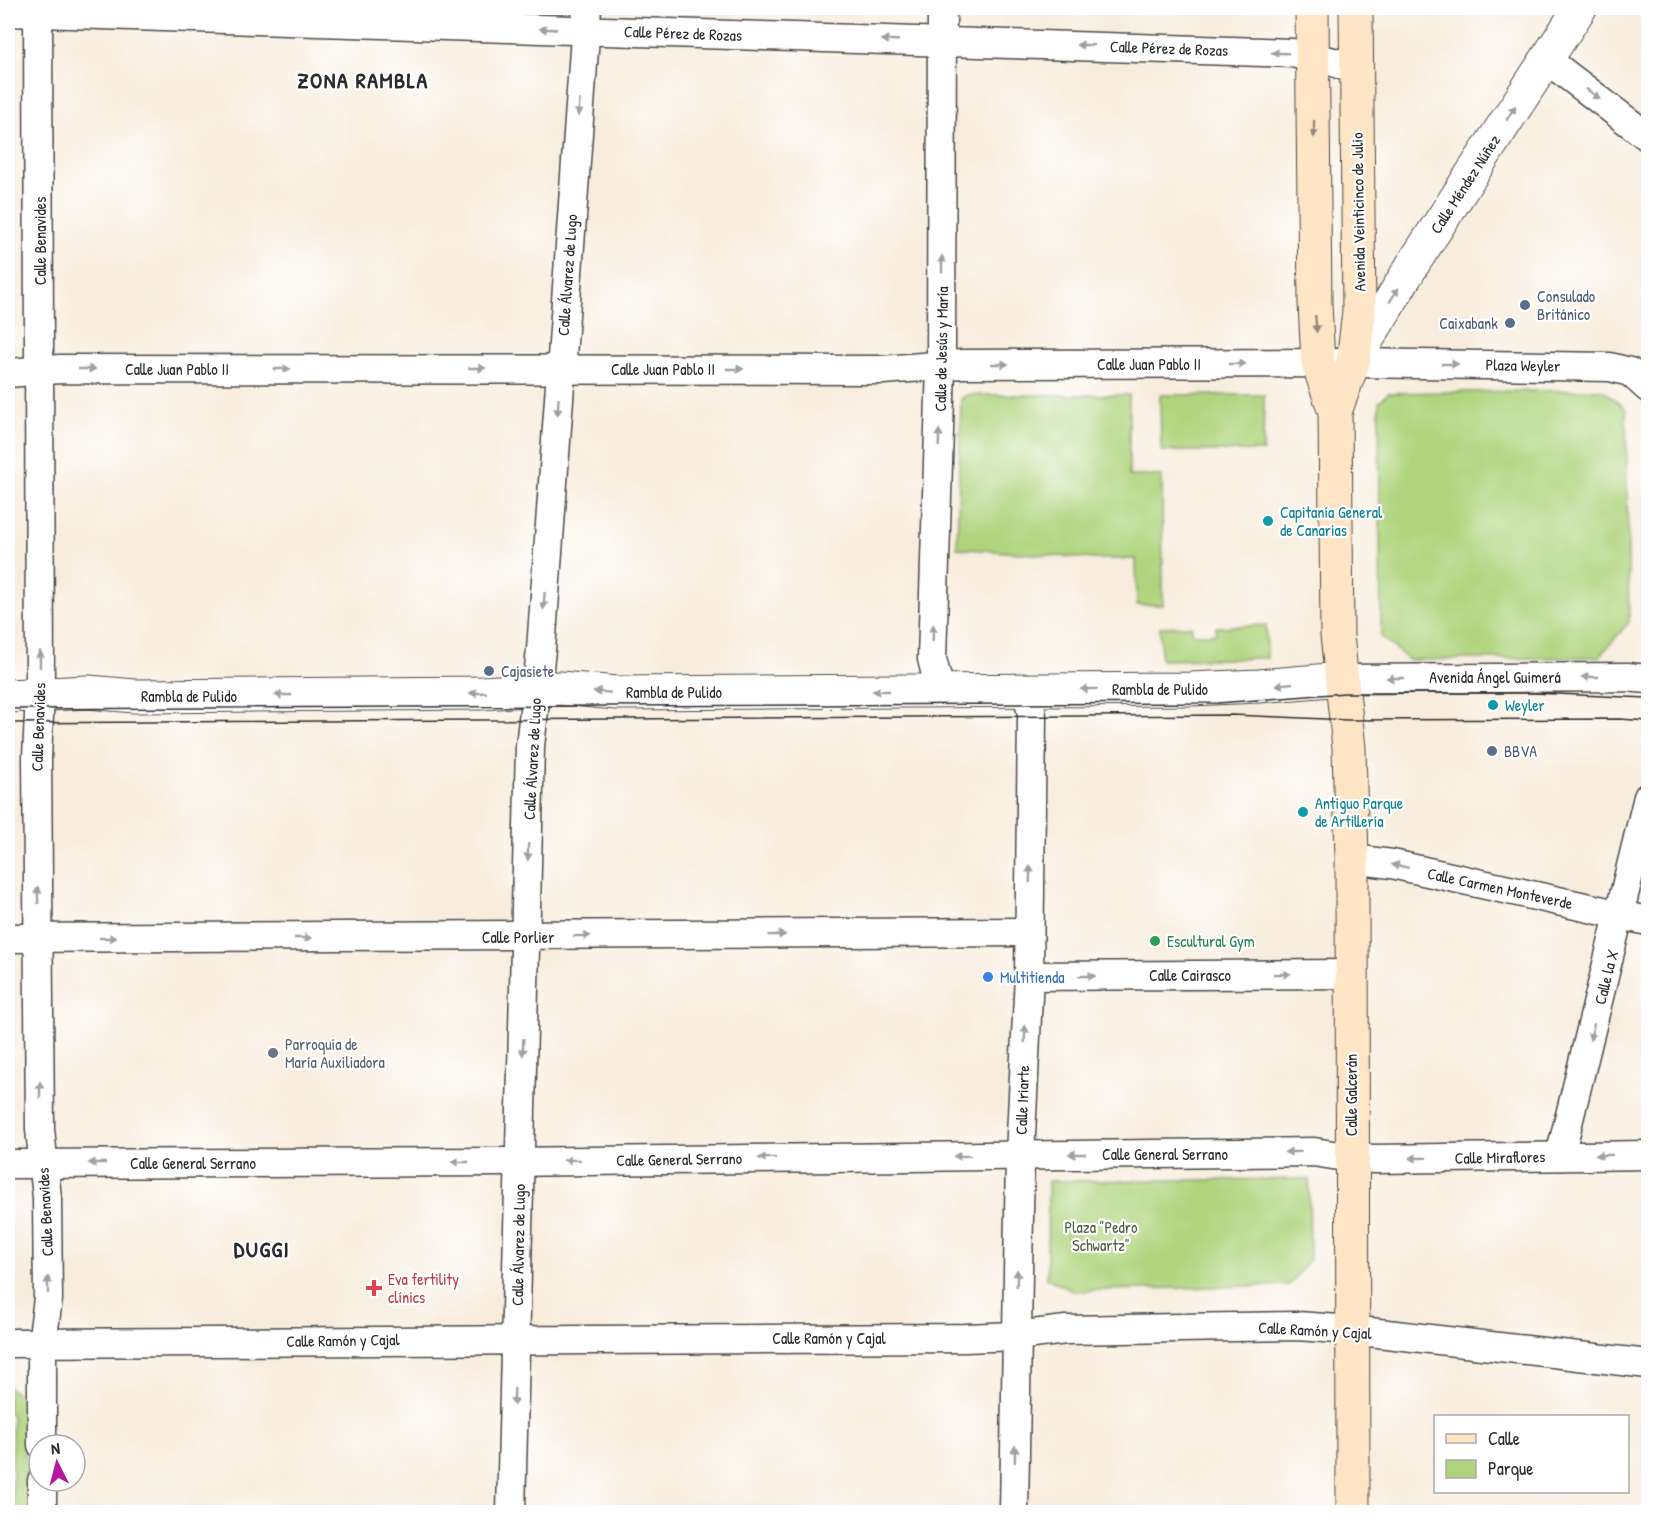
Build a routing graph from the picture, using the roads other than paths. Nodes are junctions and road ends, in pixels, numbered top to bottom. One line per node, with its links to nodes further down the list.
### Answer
1 (942, 8): 8 (street, Calle de Jesús y María)
2 (1312, 8): 9 (main road, Avenida Veinticinco de Julio)
3 (1356, 8): 11 (main road, Avenida Veinticinco de Julio)
4 (1580, 8): 10 (street, Calle Méndez Núñez)
5 (38, 10): 6 (street, Calle Pérez de Rozas); 7 (street, Calle Pérez de Rozas, one-way to 5); 17 (street, Calle Benavides)
6 (8, 12)
7 (586, 19): 8 (street, Calle Pérez de Rozas, one-way to 7); 16 (street, Calle Álvarez de Lugo, one-way to 16)
8 (942, 41): 9 (street, Calle Pérez de Rozas, one-way to 8); 15 (street, Calle de Jesús y María, one-way to 8)
9 (1313, 57): 11 (street, Calle Pérez de Rozas); 13 (main road, Avenida Veinticinco de Julio, one-way to 13)
10 (1546, 59): 12 (street, one-way to 12); 14 (street, Calle Méndez Núñez, one-way to 10)
11 (1356, 71): 14 (main road, Avenida Veinticinco de Julio)
12 (1648, 137)
13 (1318, 363): 14 (street, Calle Juan Pablo II); 15 (street, Calle Juan Pablo II, one-way to 13); 20 (main road, Avenida Veinticinco de Julio)
14 (1353, 363): 19 (street, Plaza Weyler, one-way to 19); 20 (main road, Avenida Veinticinco de Julio)
15 (942, 364): 16 (street, Calle Juan Pablo II, one-way to 15); 25 (street, Calle de Jesús y María, one-way to 15)
16 (561, 368): 17 (street, Calle Juan Pablo II, one-way to 16); 24 (street, Calle Álvarez de Lugo, one-way to 24)
17 (40, 371): 18 (street, Calle Juan Pablo II); 26 (street, Calle Benavides, one-way to 17)
18 (8, 373)
19 (1648, 388)
20 (1335, 412): 21 (main road, Avenida Veinticinco de Julio)
21 (1342, 679): 22 (street, Avenida Ángel Guimerá, one-way to 21); 23 (street, Rambla de Pulido, one-way to 23); 29 (main road, Calle Galcerán)
22 (1648, 680)
23 (1027, 688): 25 (street, Rambla de Pulido); 32 (street, Calle Iriarte, one-way to 23)
24 (537, 689): 25 (street, Rambla de Pulido, one-way to 24); 26 (street, Rambla de Pulido, one-way to 26); 33 (street, Calle Álvarez de Lugo, one-way to 33)
25 (940, 690)
26 (40, 693): 27 (street, Rambla de Pulido); 35 (street, Calle Benavides, one-way to 26)
27 (8, 696)
28 (1648, 797): 30 (street, Calle la X)
29 (1352, 859): 30 (street, Calle Carmen Monteverde, one-way to 29); 36 (main road, Calle Galcerán)
30 (1621, 914): 31 (street, Calle Carmen Monteverde); 40 (street, Calle la X, one-way to 40)
31 (1648, 921)
32 (1029, 932): 33 (street, Calle Porlier, one-way to 32); 37 (street, Calle Iriarte)
33 (526, 937): 35 (street, Calle Porlier, one-way to 33); 42 (street, Calle Álvarez de Lugo, one-way to 42)
34 (8, 938): 35 (street, Calle Porlier)
35 (39, 938): 43 (street, Calle Benavides, one-way to 35)
36 (1351, 974): 37 (street, Calle Cairasco, one-way to 36); 41 (main road, Calle Galcerán)
37 (1029, 976): 38 (street, Calle Iriarte, one-way to 37)
38 (1020, 1155): 41 (street, Calle General Serrano, one-way to 38); 42 (street, Calle General Serrano, one-way to 42); 46 (street, Calle Iriarte, one-way to 38)
39 (1648, 1155): 40 (street, Calle Miraflores, one-way to 40)
40 (1560, 1156): 41 (street, Calle Miraflores, one-way to 41)
41 (1351, 1158): 45 (main road, Calle Galcerán)
42 (519, 1161): 43 (street, Calle General Serrano, one-way to 43); 47 (street, Calle Álvarez de Lugo)
43 (43, 1163): 44 (street, Calle General Serrano); 49 (street, Calle Benavides, one-way to 43)
44 (8, 1164)
45 (1352, 1330): 46 (street, Calle Ramón y Cajal); 50 (street, Calle Ramón y Cajal); 56 (main road, Calle Galcerán)
46 (1016, 1336): 47 (street, Calle Ramón y Cajal); 55 (street, Calle Iriarte, one-way to 46)
47 (516, 1339): 49 (street, Calle Ramón y Cajal); 54 (street, Calle Álvarez de Lugo, one-way to 54)
48 (8, 1343): 49 (street, Calle Ramón y Cajal)
49 (42, 1343): 51 (street, Calle Benavides)
50 (1648, 1364)
51 (42, 1433)
52 (42, 1493): 53 (street)
53 (42, 1512)
54 (511, 1512)
55 (1014, 1512)
56 (1353, 1512)

